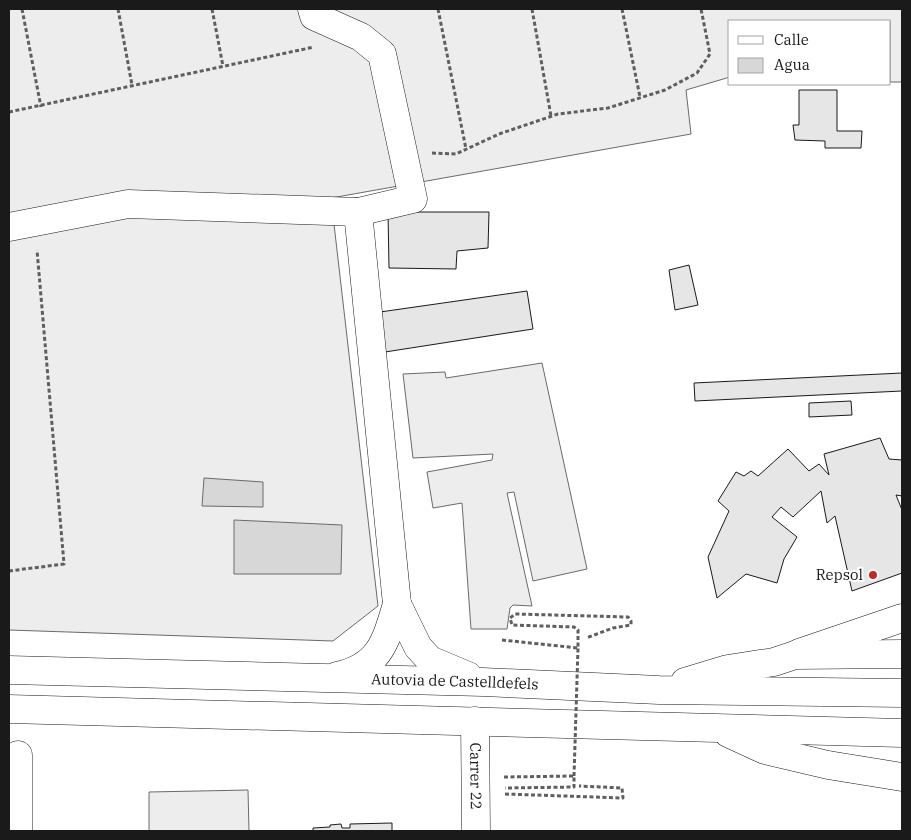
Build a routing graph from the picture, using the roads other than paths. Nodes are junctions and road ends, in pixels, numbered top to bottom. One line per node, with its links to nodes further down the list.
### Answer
1 (312, 9): 2 (main road)
2 (358, 212): 3 (main road); 4 (main road)
3 (22, 224)
4 (397, 604): 9 (main road); 10 (main road)
5 (902, 618): 6 (main road)
6 (796, 654): 7 (main road); 11 (main road)
7 (902, 654)
8 (9, 670): 9 (main road, Autovia de Castelldefels)
9 (321, 679): 10 (main road, Autovia de Castelldefels)
10 (483, 682): 11 (main road, Autovia de Castelldefels)
11 (659, 690): 12 (main road, Autovia de Castelldefels)
12 (902, 693)
13 (9, 709): 14 (main road)
14 (475, 722): 15 (main road); 20 (main road, Carrer 22)
15 (718, 728): 16 (main road); 18 (main road)
16 (902, 732)
17 (18, 755): 19 (main road)
18 (902, 777)
19 (18, 831)
20 (476, 831)

